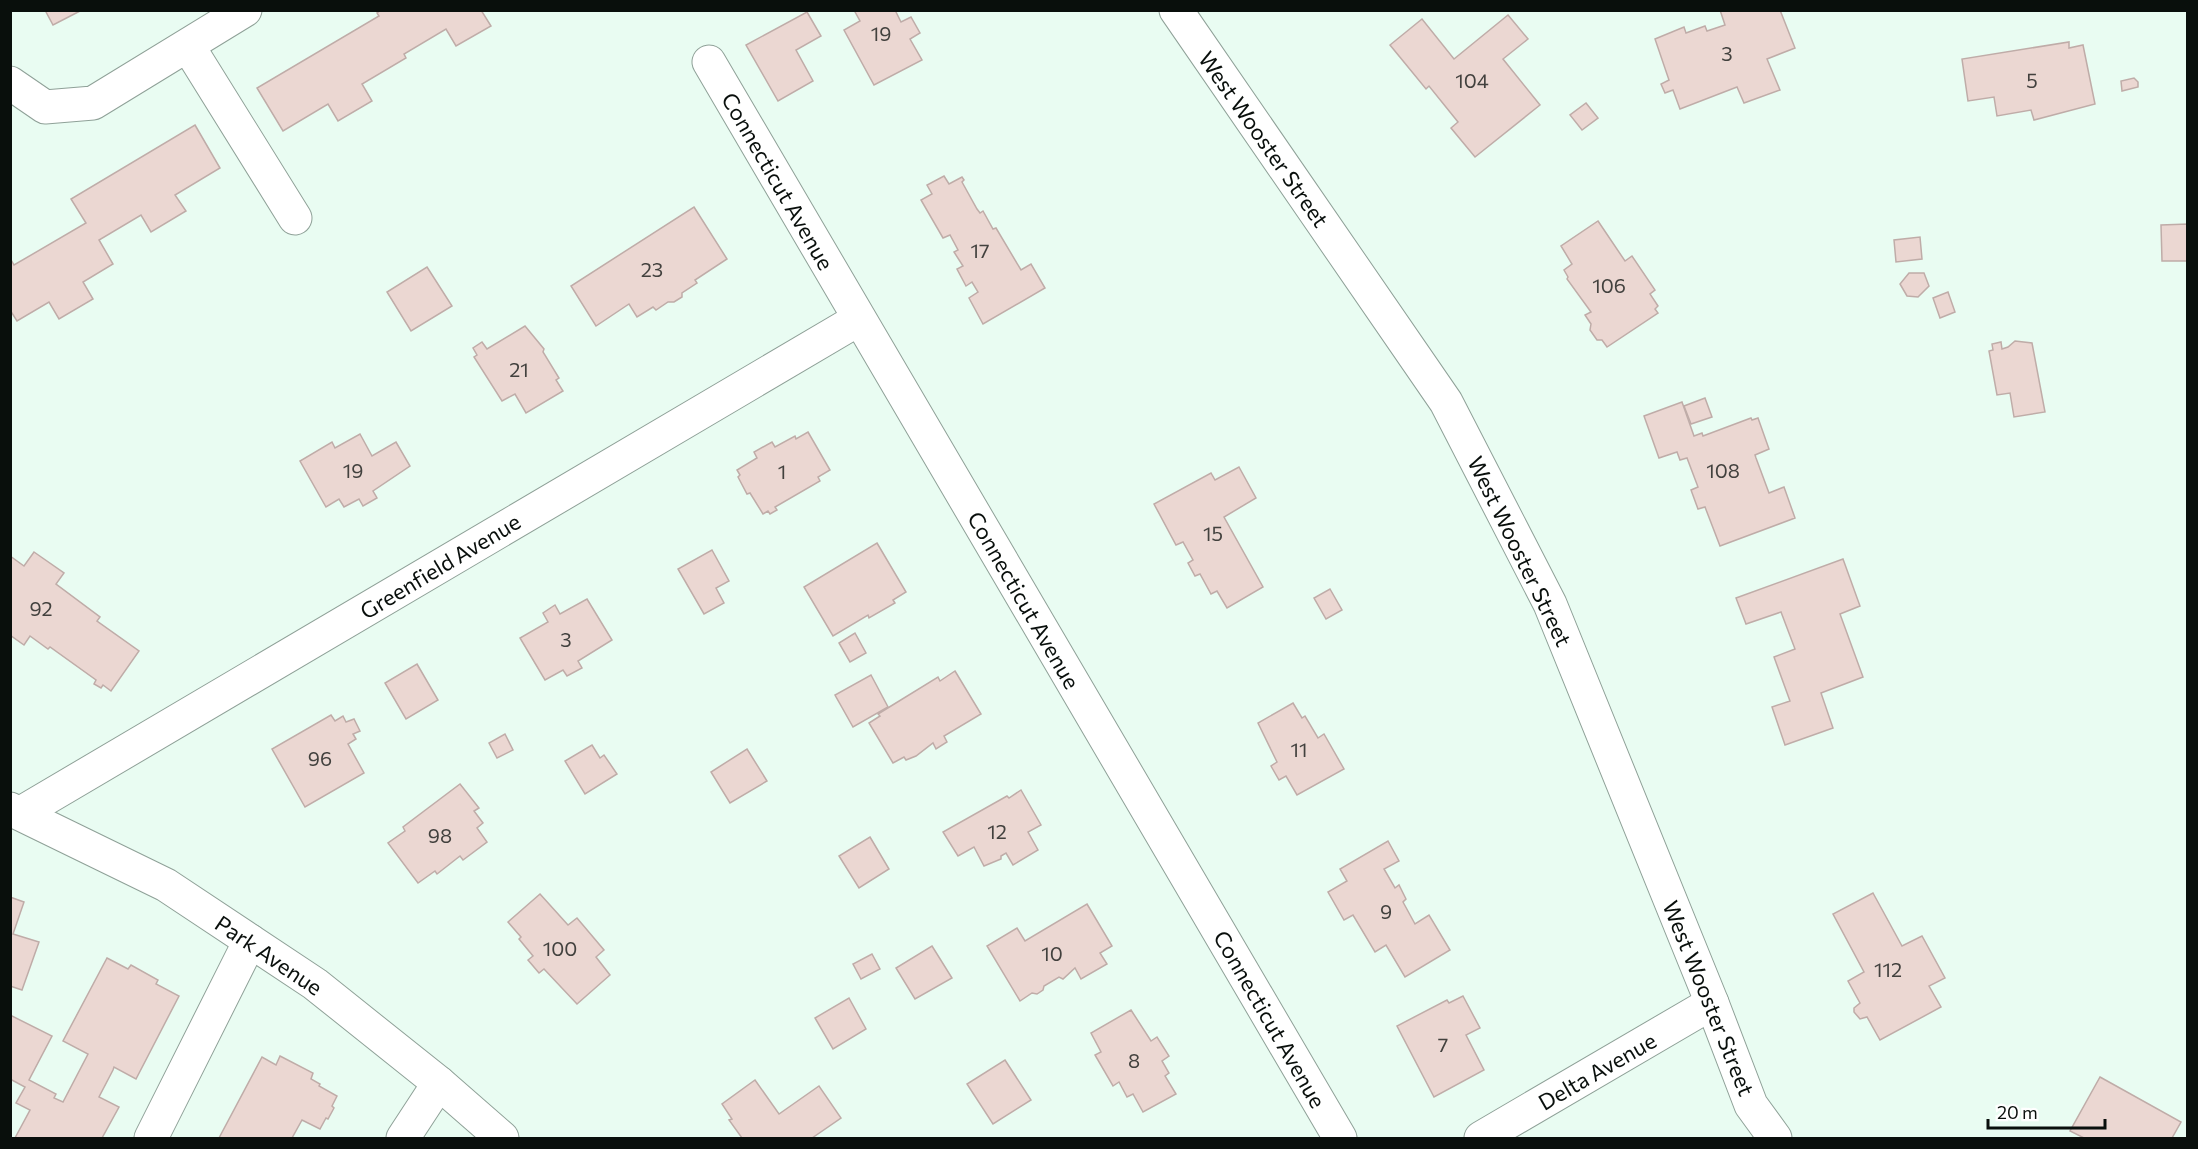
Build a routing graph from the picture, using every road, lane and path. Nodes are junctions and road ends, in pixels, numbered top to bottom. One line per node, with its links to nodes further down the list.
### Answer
1 (245, 10): 3 (street)
2 (1176, 10): 10 (street, West Wooster Street)
3 (188, 46): 5 (street); 6 (street)
4 (709, 62): 7 (street, Connecticut Avenue)
5 (10, 83)
6 (295, 218)
7 (859, 319): 8 (street, Greenfield Avenue); 15 (street, Connecticut Avenue)
8 (16, 811): 9 (street, Park Avenue)
9 (250, 941): 11 (street, Park Avenue); 12 (street)
10 (1712, 1003): 16 (street, Delta Avenue); 17 (street, West Wooster Street)
11 (439, 1083): 13 (street); 14 (street, Park Avenue)
12 (151, 1138)
13 (403, 1138)
14 (501, 1138)
15 (1340, 1138)
16 (1481, 1138)
17 (1775, 1138)

